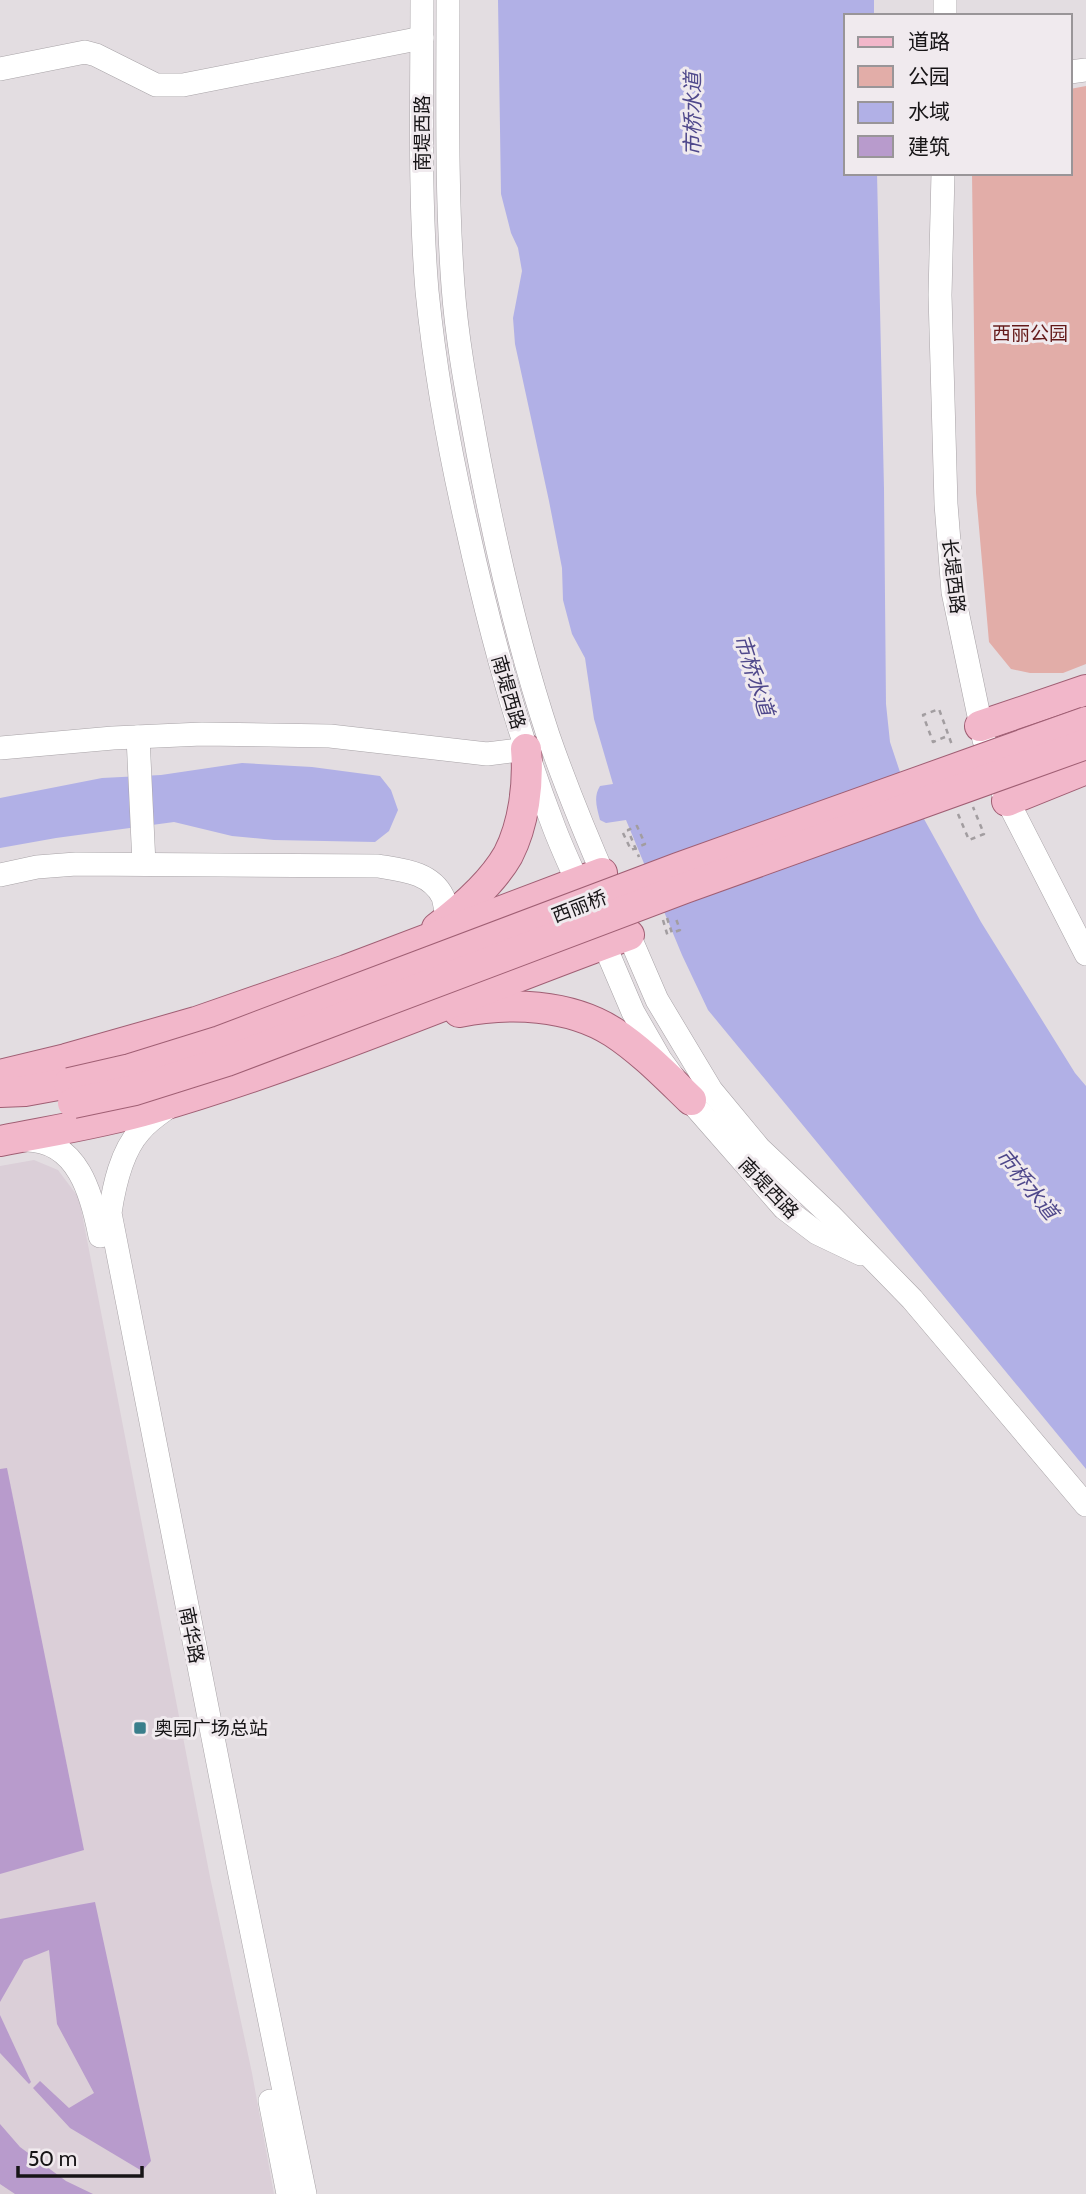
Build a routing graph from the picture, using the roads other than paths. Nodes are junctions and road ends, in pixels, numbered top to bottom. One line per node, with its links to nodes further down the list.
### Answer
1 (422, 0): 3 (street, 南堤西路)
2 (448, 0): 19 (street, 南堤西路)
3 (422, 38): 4 (street); 14 (street, 南堤西路)
4 (0, 69)
5 (943, 175): 6 (street, 长堤西路)
6 (973, 681): 8 (street); 10 (street, 长堤西路)
7 (1086, 691): 8 (main road)
8 (1017, 714): 10 (main road)
9 (1086, 722): 27 (main road, 西丽桥, bridge)
10 (980, 726): 16 (street, 长堤西路)
11 (138, 737): 13 (street); 14 (street); 17 (street)
12 (1086, 744): 27 (main road, 西丽桥, bridge)
13 (0, 748)
14 (526, 749): 19 (street, 南堤西路); 20 (main road)
15 (1086, 769): 16 (main road)
16 (1007, 801): 23 (street, 长堤西路)
17 (144, 864): 18 (street); 20 (street)
18 (0, 875)
19 (590, 879): 21 (street, 南堤西路); 22 (main road)
20 (448, 920): 22 (main road)
21 (616, 940): 24 (main road); 29 (street, 南堤西路); 31 (street, 南堤西路)
22 (407, 947): 25 (main road)
23 (1086, 954)
24 (397, 1023): 28 (main road); 29 (main road)
25 (0, 1075)
26 (0, 1091): 27 (main road)
27 (71, 1093): 30 (main road)
28 (181, 1100): 30 (main road); 34 (street, 南华路)
29 (691, 1100): 31 (street, 南堤西路)
30 (2, 1136): 33 (street, 南华路)
31 (877, 1262): 32 (street, 南堤西路)
32 (1086, 1505)
33 (288, 2194)
34 (305, 2194)

